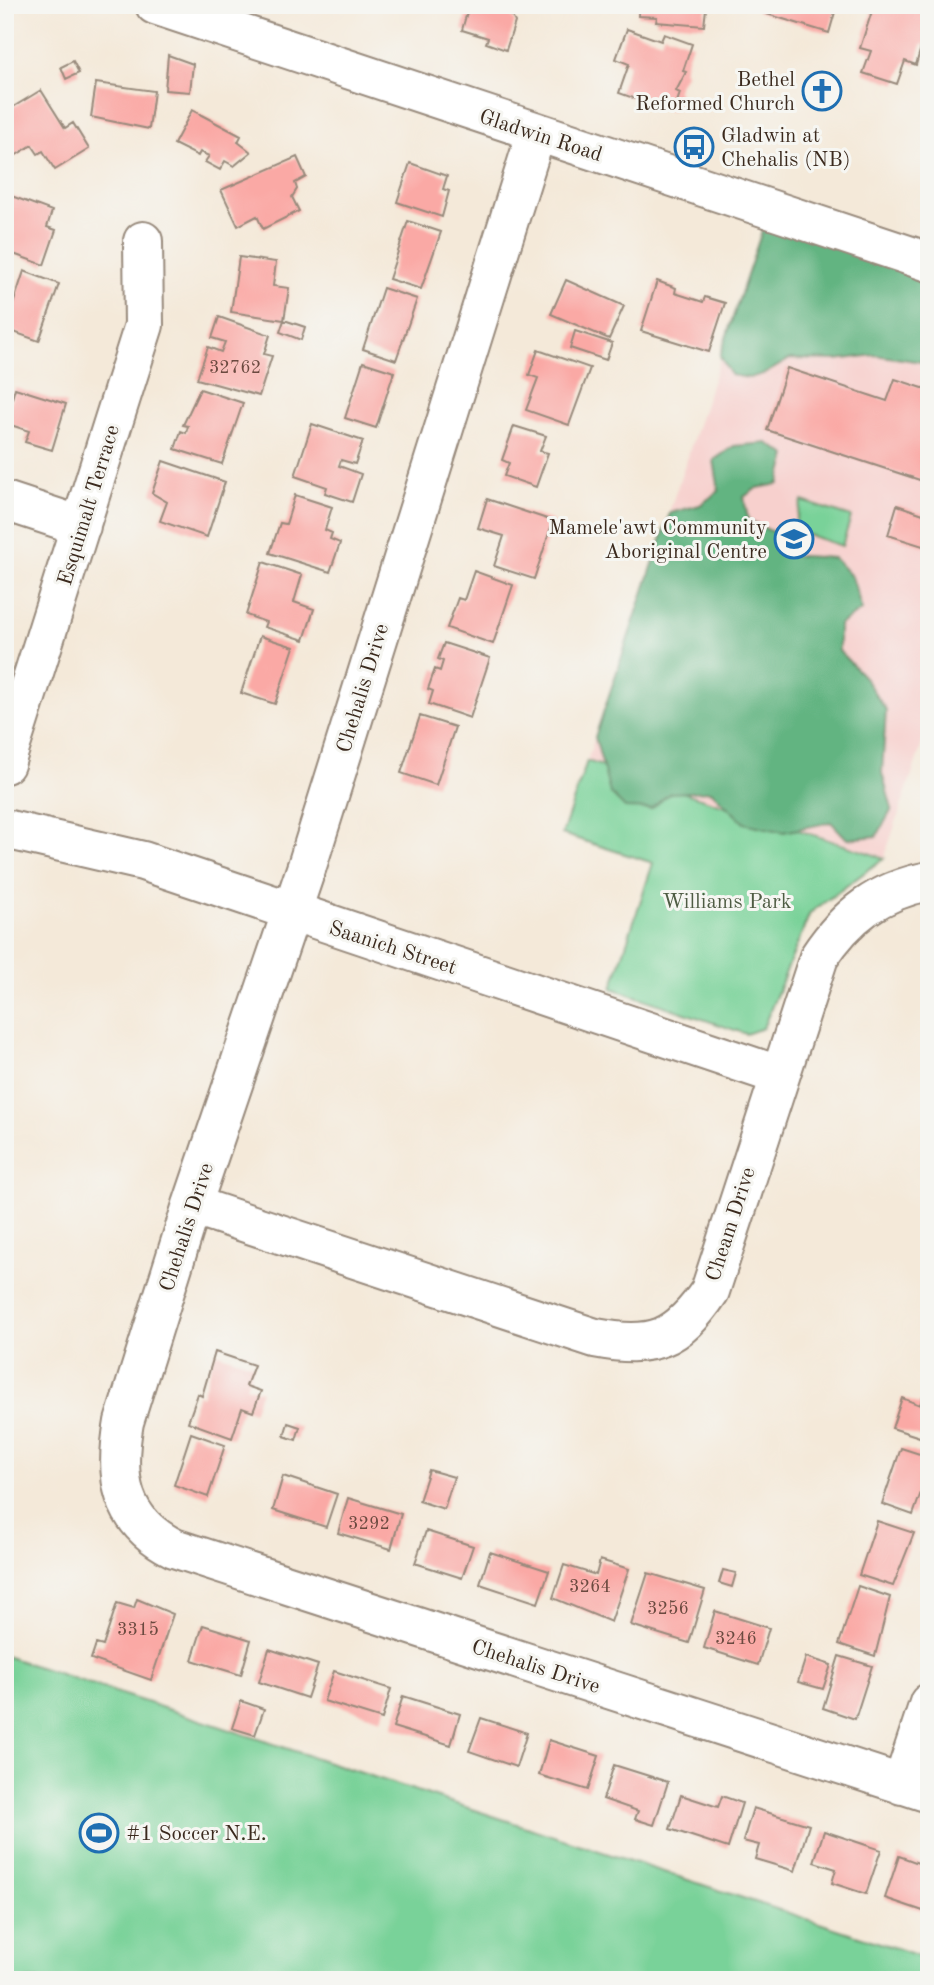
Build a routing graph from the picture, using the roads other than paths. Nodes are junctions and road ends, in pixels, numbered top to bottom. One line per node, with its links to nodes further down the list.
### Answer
1 (155, 5): 2 (street, Gladwin Road)
2 (536, 134): 4 (street, Gladwin Road); 10 (street, Chehalis Drive)
3 (143, 241): 6 (street, Esquimalt Terrace)
4 (929, 262)
5 (5, 501): 6 (street)
6 (81, 526): 7 (street, Esquimalt Terrace)
7 (5, 764)
8 (5, 829): 10 (street, Saanich Street)
9 (929, 881): 11 (street, Cheam Drive)
10 (290, 912): 11 (street, Saanich Street); 12 (street, Chehalis Drive)
11 (778, 1075): 12 (street, Cheam Drive)
12 (192, 1205): 14 (street, Chehalis Drive)
13 (929, 1703): 14 (street)
14 (915, 1789)

